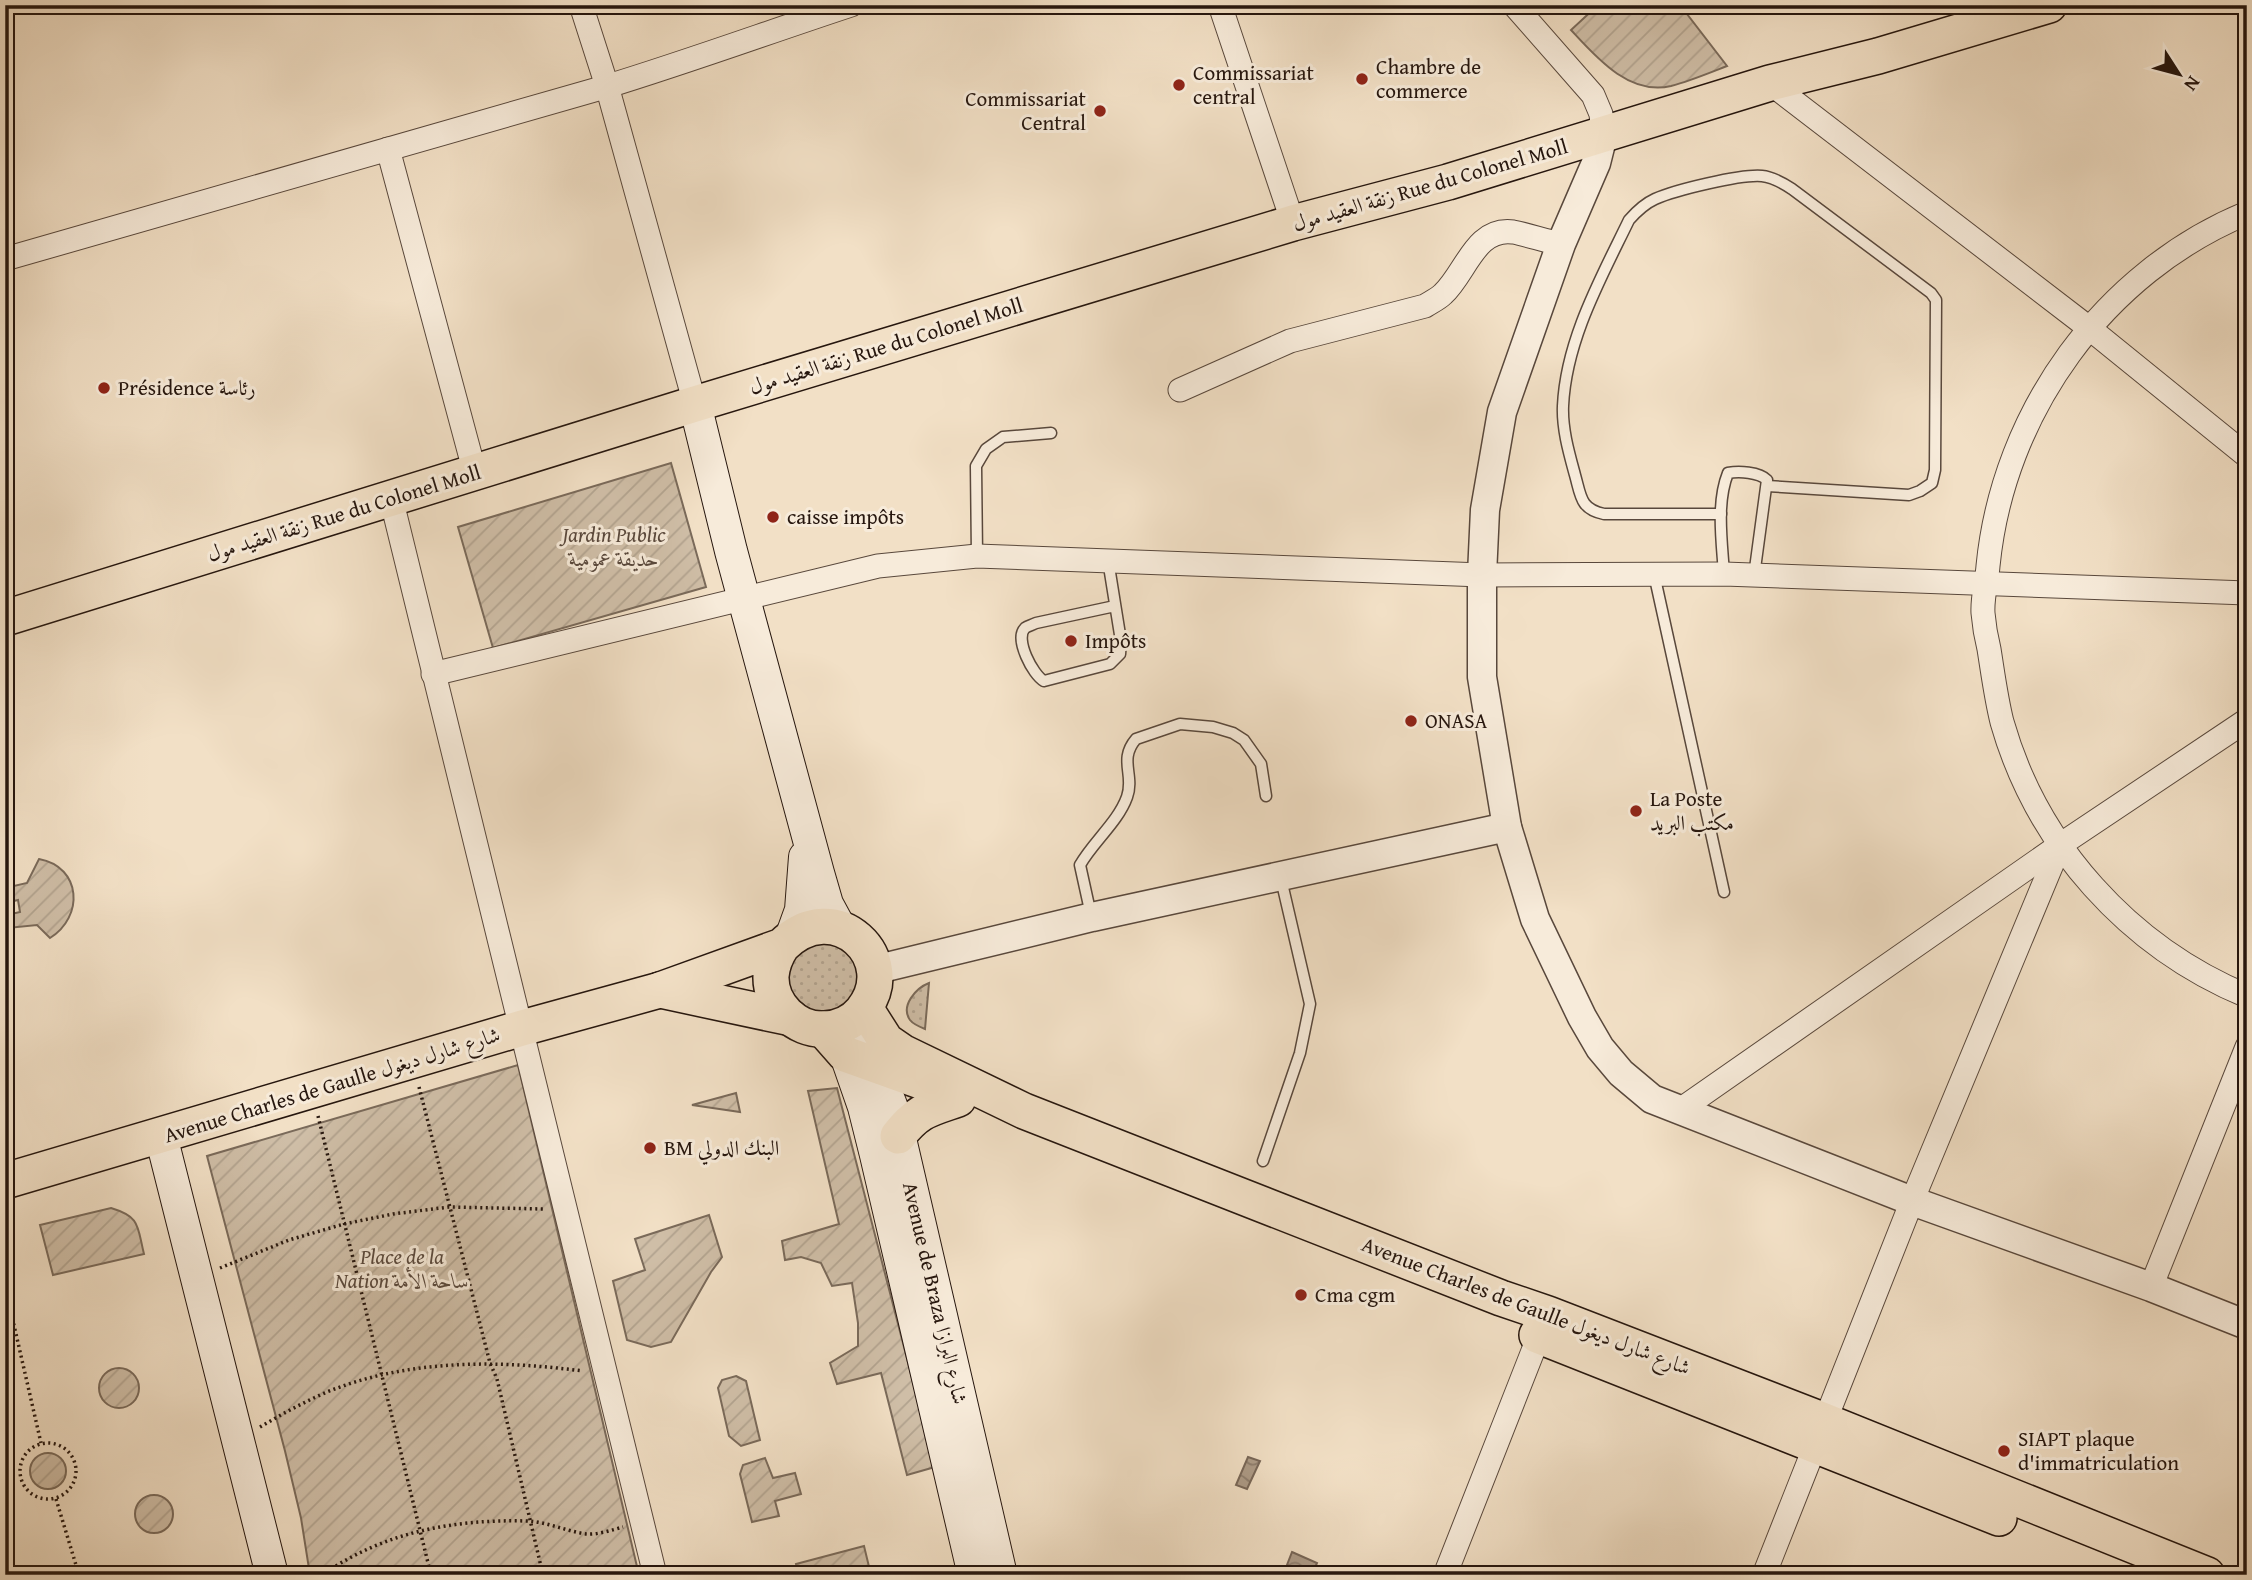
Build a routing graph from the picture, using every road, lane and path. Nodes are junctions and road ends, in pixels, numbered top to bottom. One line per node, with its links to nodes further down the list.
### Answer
1 (581, 5): 7 (street)
2 (851, 5): 7 (street)
3 (1220, 5): 11 (street)
4 (1514, 5): 8 (street)
5 (2049, 5): 6 (main road, زنقة العقيد مول Rue du Colonel Moll)
6 (1770, 83): 8 (main road, زنقة العقيد مول Rue du Colonel Moll); 14 (street)
7 (607, 86): 9 (street); 16 (street)
8 (1603, 135): 11 (main road, زنقة العقيد مول Rue du Colonel Moll); 12 (street)
9 (388, 149): 13 (street); 19 (street)
10 (2247, 213): 14 (street)
11 (1293, 223): 16 (main road, زنقة العقيد مول Rue du Colonel Moll)
12 (1561, 244): 15 (street); 27 (street)
13 (5, 259)
14 (2089, 328): 18 (street); 29 (street)
15 (1180, 390)
16 (695, 404): 19 (main road, زنقة العقيد مول Rue du Colonel Moll); 31 (main road)
17 (1051, 433): 23 (lane)
18 (2247, 456)
19 (475, 473): 21 (main road, زنقة العقيد مول Rue du Colonel Moll)
20 (1767, 486): 22 (lane); 22 (lane); 28 (lane)
21 (391, 498): 33 (main road, زنقة العقيد مول Rue du Colonel Moll); 34 (street)
22 (1721, 514): 26 (lane)
23 (977, 556): 24 (street); 31 (street)
24 (1108, 561): 27 (street); 32 (lane)
25 (1654, 574): 26 (street); 27 (street); 41 (lane)
26 (1724, 574): 28 (street)
27 (1482, 575): 37 (street)
28 (1754, 576): 29 (street)
29 (1986, 583): 30 (street); 39 (street)
30 (2247, 593)
31 (744, 598): 34 (street); 38 (main road)
32 (1115, 606): 32 (lane)
33 (5, 618)
34 (433, 674): 48 (street)
35 (2247, 720): 39 (street)
36 (1266, 796): 42 (lane)
37 (1507, 827): 40 (street); 54 (street)
38 (808, 831): 43 (main road); 44 (main road)
39 (2060, 845): 47 (street); 54 (street); 59 (street)
40 (1281, 876): 42 (street); 57 (lane)
41 (1724, 892)
42 (1092, 918): 45 (street)
43 (840, 928): 44 (main road); 45 (main road)
44 (787, 941): 46 (main road, Avenue Charles de Gaulle شارع شارل ديغول); 49 (main road)
45 (874, 970): 49 (main road)
46 (660, 990): 48 (main road, Avenue Charles de Gaulle شارع شارل ديغول); 49 (main road, Avenue Charles de Gaulle شارع شارل ديغول)
47 (2247, 996)
48 (522, 1028): 51 (main road, Avenue Charles de Gaulle شارع شارل ديغول); 61 (street)
49 (841, 1031): 53 (main road, Avenue Charles de Gaulle شارع شارل ديغول); 56 (main road, Avenue de Braza شارع البرازا); 66 (main road, Avenue Charles de Gaulle شارع شارل ديغول); 74 (main road, Avenue de Braza شارع البرازا)
50 (2247, 1047): 65 (street)
51 (412, 1061): 52 (main road, Avenue Charles de Gaulle شارع شارل ديغول); 60 (path)
52 (312, 1090): 55 (main road, Avenue Charles de Gaulle شارع شارل ديغول); 62 (path)
53 (958, 1099): 56 (main road); 66 (main road, Avenue Charles de Gaulle شارع شارل ديغول)
54 (1680, 1110): 59 (street)
55 (162, 1136): 58 (main road, Avenue Charles de Gaulle شارع شارل ديغول); 63 (main road)
56 (898, 1136): 74 (main road, Avenue de Braza شارع البرازا)
57 (1263, 1161)
58 (5, 1181)
59 (1912, 1201): 65 (street); 71 (street)
60 (449, 1207): 61 (path); 62 (path); 68 (path)
61 (566, 1209): 69 (street)
62 (344, 1224): 63 (path); 70 (path)
63 (197, 1278): 72 (main road)
64 (5, 1286): 73 (path)
65 (2151, 1287): 67 (street)
66 (1543, 1325): 71 (main road, Avenue Charles de Gaulle شارع شارل ديغول); 87 (street)
67 (2247, 1325)
68 (490, 1363): 69 (path); 70 (path); 76 (path)
69 (606, 1374): 77 (street)
70 (382, 1376): 72 (path); 78 (path)
71 (1820, 1434): 88 (street); 89 (main road, Avenue Charles de Gaulle شارع شارل ديغول); 90 (main road, Avenue Charles de Gaulle شارع شارل ديغول)
72 (238, 1439): 80 (main road)
73 (41, 1443): 75 (path); 75 (path)
74 (969, 1490): 85 (main road, Avenue de Braza شارع البرازا); 86 (main road, Avenue de Braza شارع البرازا)
75 (56, 1499): 79 (path)
76 (530, 1521): 77 (path); 78 (path); 83 (path)
77 (642, 1523): 84 (street)
78 (420, 1530): 81 (path); 82 (path)
79 (79, 1575)
80 (272, 1575)
81 (321, 1575)
82 (431, 1575)
83 (543, 1575)
84 (655, 1575)
85 (974, 1575)
86 (1001, 1575)
87 (1445, 1575)
88 (1764, 1575)
89 (2145, 1575)
90 (2207, 1575)

